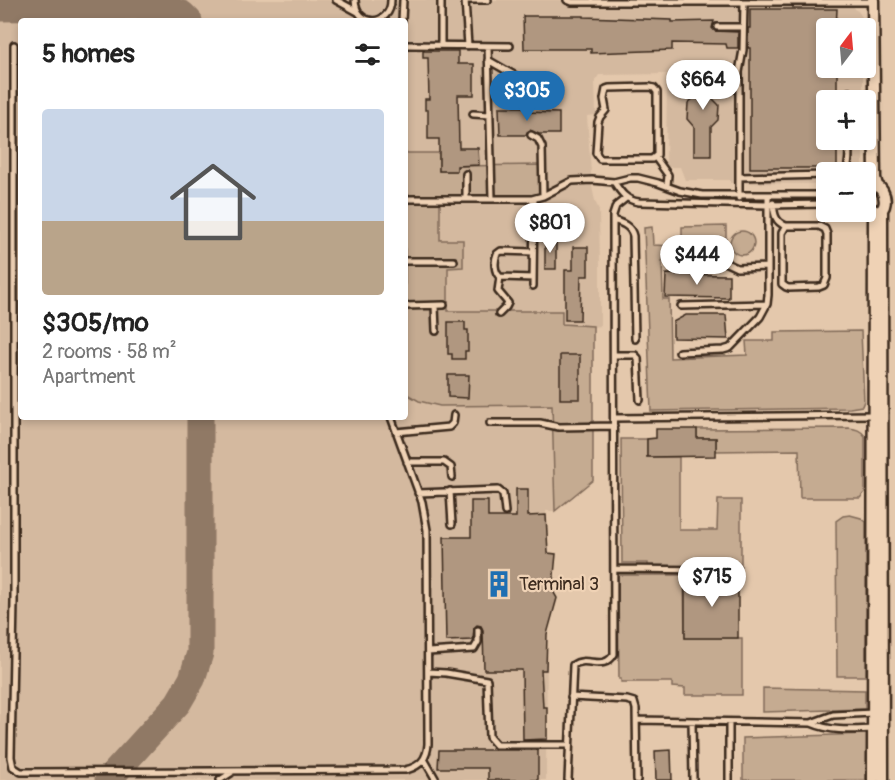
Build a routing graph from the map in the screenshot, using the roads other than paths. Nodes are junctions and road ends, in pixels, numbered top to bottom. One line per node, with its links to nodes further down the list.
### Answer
1 (336, 0): 12 (lane)
2 (355, 0): 12 (lane)
3 (391, 0): 13 (lane)
4 (402, 0): 14 (lane)
5 (441, 0): 19 (lane)
6 (465, 0): 7 (lane); 20 (lane)
7 (488, 0)
8 (567, 0): 9 (lane)
9 (634, 0): 11 (lane)
10 (873, 1): 11 (lane); 36 (street)
11 (744, 2): 16 (lane)
12 (359, 16)
13 (385, 18)
14 (402, 18)
15 (717, 27): 16 (lane)
16 (743, 27): 32 (lane)
17 (14, 45): 105 (lane)
18 (408, 45): 19 (lane)
19 (441, 45): 20 (lane)
20 (468, 46): 21 (lane)
21 (488, 46): 22 (lane); 23 (lane)
22 (510, 46)
23 (488, 60): 24 (lane); 26 (lane)
24 (540, 105)
25 (473, 114): 26 (lane)
26 (490, 115): 41 (lane)
27 (531, 135): 38 (lane)
28 (655, 157): 28 (lane); 29 (lane)
29 (663, 168): 34 (lane); 35 (lane)
30 (466, 174): 46 (lane)
31 (816, 175): 32 (lane)
32 (739, 177): 39 (lane)
33 (614, 182): 34 (lane); 38 (lane); 43 (lane)
34 (658, 183): 35 (lane)
35 (667, 186): 39 (lane)
36 (877, 186): 44 (street)
37 (816, 195): 40 (lane)
38 (543, 196): 42 (lane)
39 (739, 196): 40 (lane); 47 (lane)
40 (770, 196): 50 (lane)
41 (492, 198): 42 (lane); 46 (lane)
42 (534, 198): 54 (lane)
43 (626, 198): 47 (lane); 51 (lane)
44 (893, 198): 49 (street)
45 (408, 199): 46 (lane)
46 (466, 199)
47 (739, 204): 50 (lane)
48 (816, 204): 50 (lane)
49 (876, 204)
50 (770, 205): 53 (lane); 60 (lane)
51 (613, 219): 71 (lane); 73 (lane)
52 (870, 222): 76 (street)
53 (786, 226): 53 (lane)
54 (533, 231): 55 (lane); 56 (lane)
55 (556, 231)
56 (533, 252): 61 (lane); 62 (lane)
57 (408, 261): 58 (lane)
58 (454, 261)
59 (676, 261): 60 (lane)
60 (768, 267): 64 (lane)
61 (500, 277): 62 (lane); 69 (lane)
62 (533, 278): 63 (lane)
63 (533, 286)
64 (767, 304): 68 (lane); 72 (lane)
65 (444, 305): 67 (lane)
66 (408, 306): 67 (lane)
67 (435, 306): 70 (lane)
68 (681, 306)
69 (499, 314)
70 (436, 331)
71 (635, 339)
72 (679, 352)
73 (614, 356): 74 (lane); 77 (lane)
74 (640, 400)
75 (454, 415): 81 (lane)
76 (878, 415): 77 (lane); 94 (street)
77 (614, 418): 80 (lane)
78 (392, 420): 81 (lane)
79 (490, 423): 80 (lane)
80 (614, 426): 88 (lane)
81 (396, 432): 82 (lane)
82 (407, 462): 83 (lane); 84 (lane)
83 (452, 477)
84 (418, 492): 85 (lane); 91 (lane)
85 (450, 492): 86 (lane); 87 (lane)
86 (505, 512)
87 (452, 524)
88 (615, 569): 89 (lane); 93 (lane)
89 (717, 570)
90 (478, 630): 91 (lane)
91 (428, 652): 92 (lane)
92 (428, 672): 100 (lane); 101 (lane)
93 (571, 697): 95 (lane); 100 (lane)
94 (878, 713): 98 (lane); 99 (street)
95 (636, 720): 96 (lane); 112 (lane)
96 (693, 721): 97 (lane); 113 (lane)
97 (729, 722): 98 (lane); 114 (lane)
98 (811, 723): 99 (lane)
99 (878, 729): 115 (street); 116 (street)
100 (569, 746): 111 (lane)
101 (424, 759): 104 (lane); 110 (lane)
102 (233, 771): 103 (lane); 105 (lane); 107 (lane)
103 (262, 771): 104 (lane); 108 (lane)
104 (352, 771): 109 (lane)
105 (192, 772): 106 (lane)
106 (198, 777)
107 (220, 780)
108 (263, 780)
109 (352, 780)
110 (436, 780)
111 (568, 780)
112 (636, 780)
113 (693, 780)
114 (729, 780)
115 (873, 780)
116 (883, 780)

